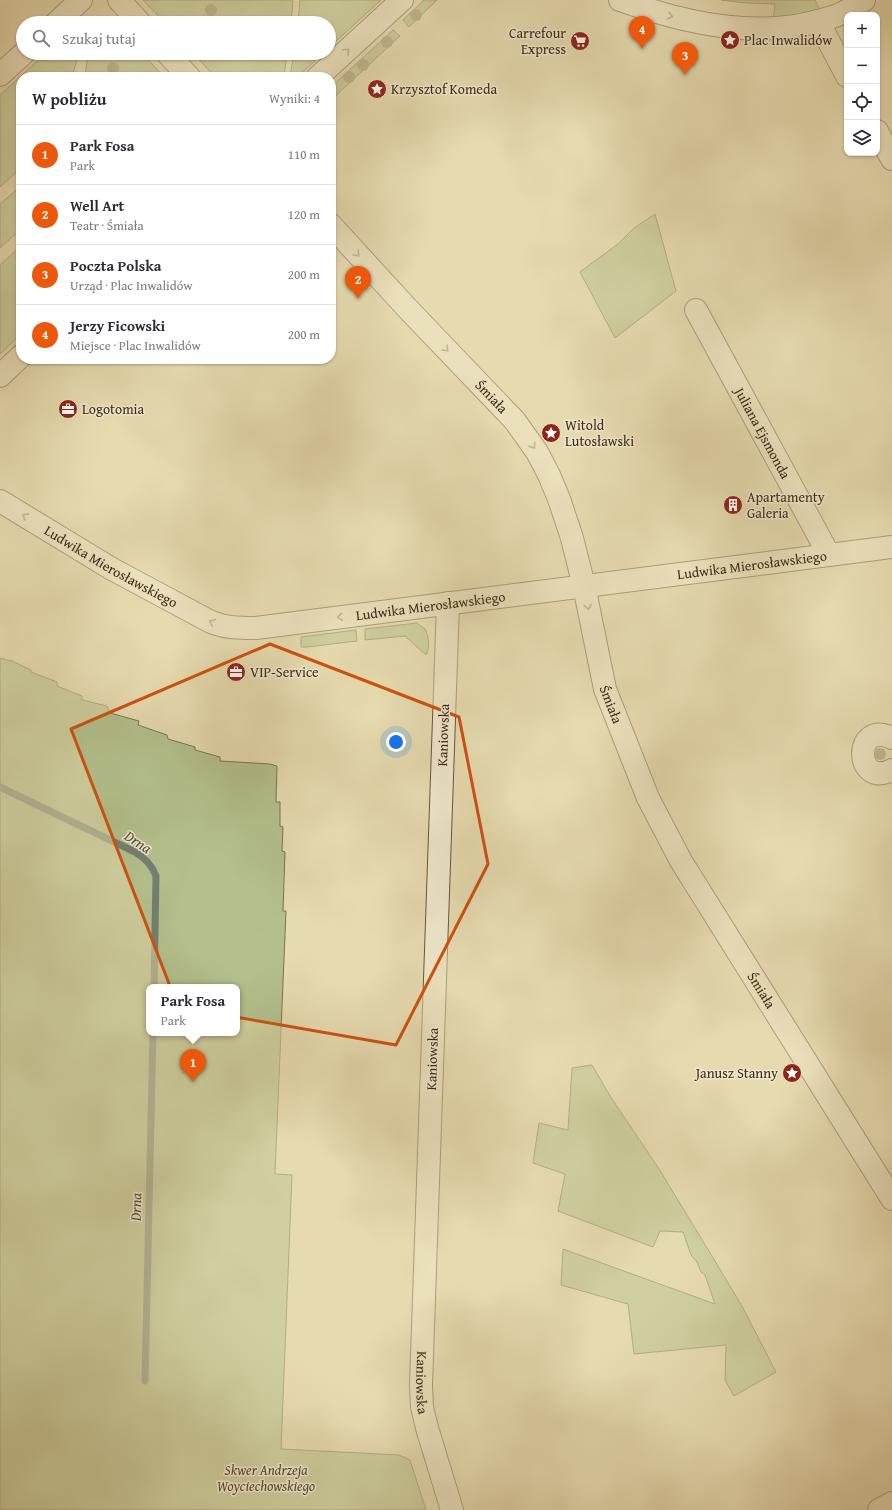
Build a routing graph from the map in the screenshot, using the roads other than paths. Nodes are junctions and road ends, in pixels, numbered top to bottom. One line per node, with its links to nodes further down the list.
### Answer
1 (81, 0): 6 (street)
2 (119, 0): 7 (street)
3 (402, 0): 13 (street, one-way to 3)
4 (620, 0): 8 (street, one-way to 8)
5 (864, 0): 8 (street)
6 (64, 16)
7 (134, 16)
8 (818, 21): 11 (street)
9 (16, 60): 14 (street)
10 (173, 60): 12 (street)
11 (844, 70)
12 (184, 72)
13 (323, 72)
14 (0, 75)
15 (880, 137): 16 (street)
16 (892, 159)
17 (336, 230): 24 (street, Śmiała, one-way to 24)
18 (696, 310): 23 (street, Juliana Ejsmonda)
19 (16, 361): 20 (street)
20 (0, 376)
21 (0, 501): 25 (street, Ludwika Mierosławskiego, one-way to 21)
22 (892, 547): 23 (street, Ludwika Mierosławskiego)
23 (829, 555): 24 (street, Ludwika Mierosławskiego)
24 (584, 586): 25 (street, Ludwika Mierosławskiego); 28 (street, Śmiała, one-way to 28)
25 (448, 603): 30 (street, Kaniowska)
26 (892, 738): 27 (street)
27 (892, 771)
28 (892, 1199)
29 (892, 1503): 31 (street)
30 (452, 1510)
31 (879, 1510)

